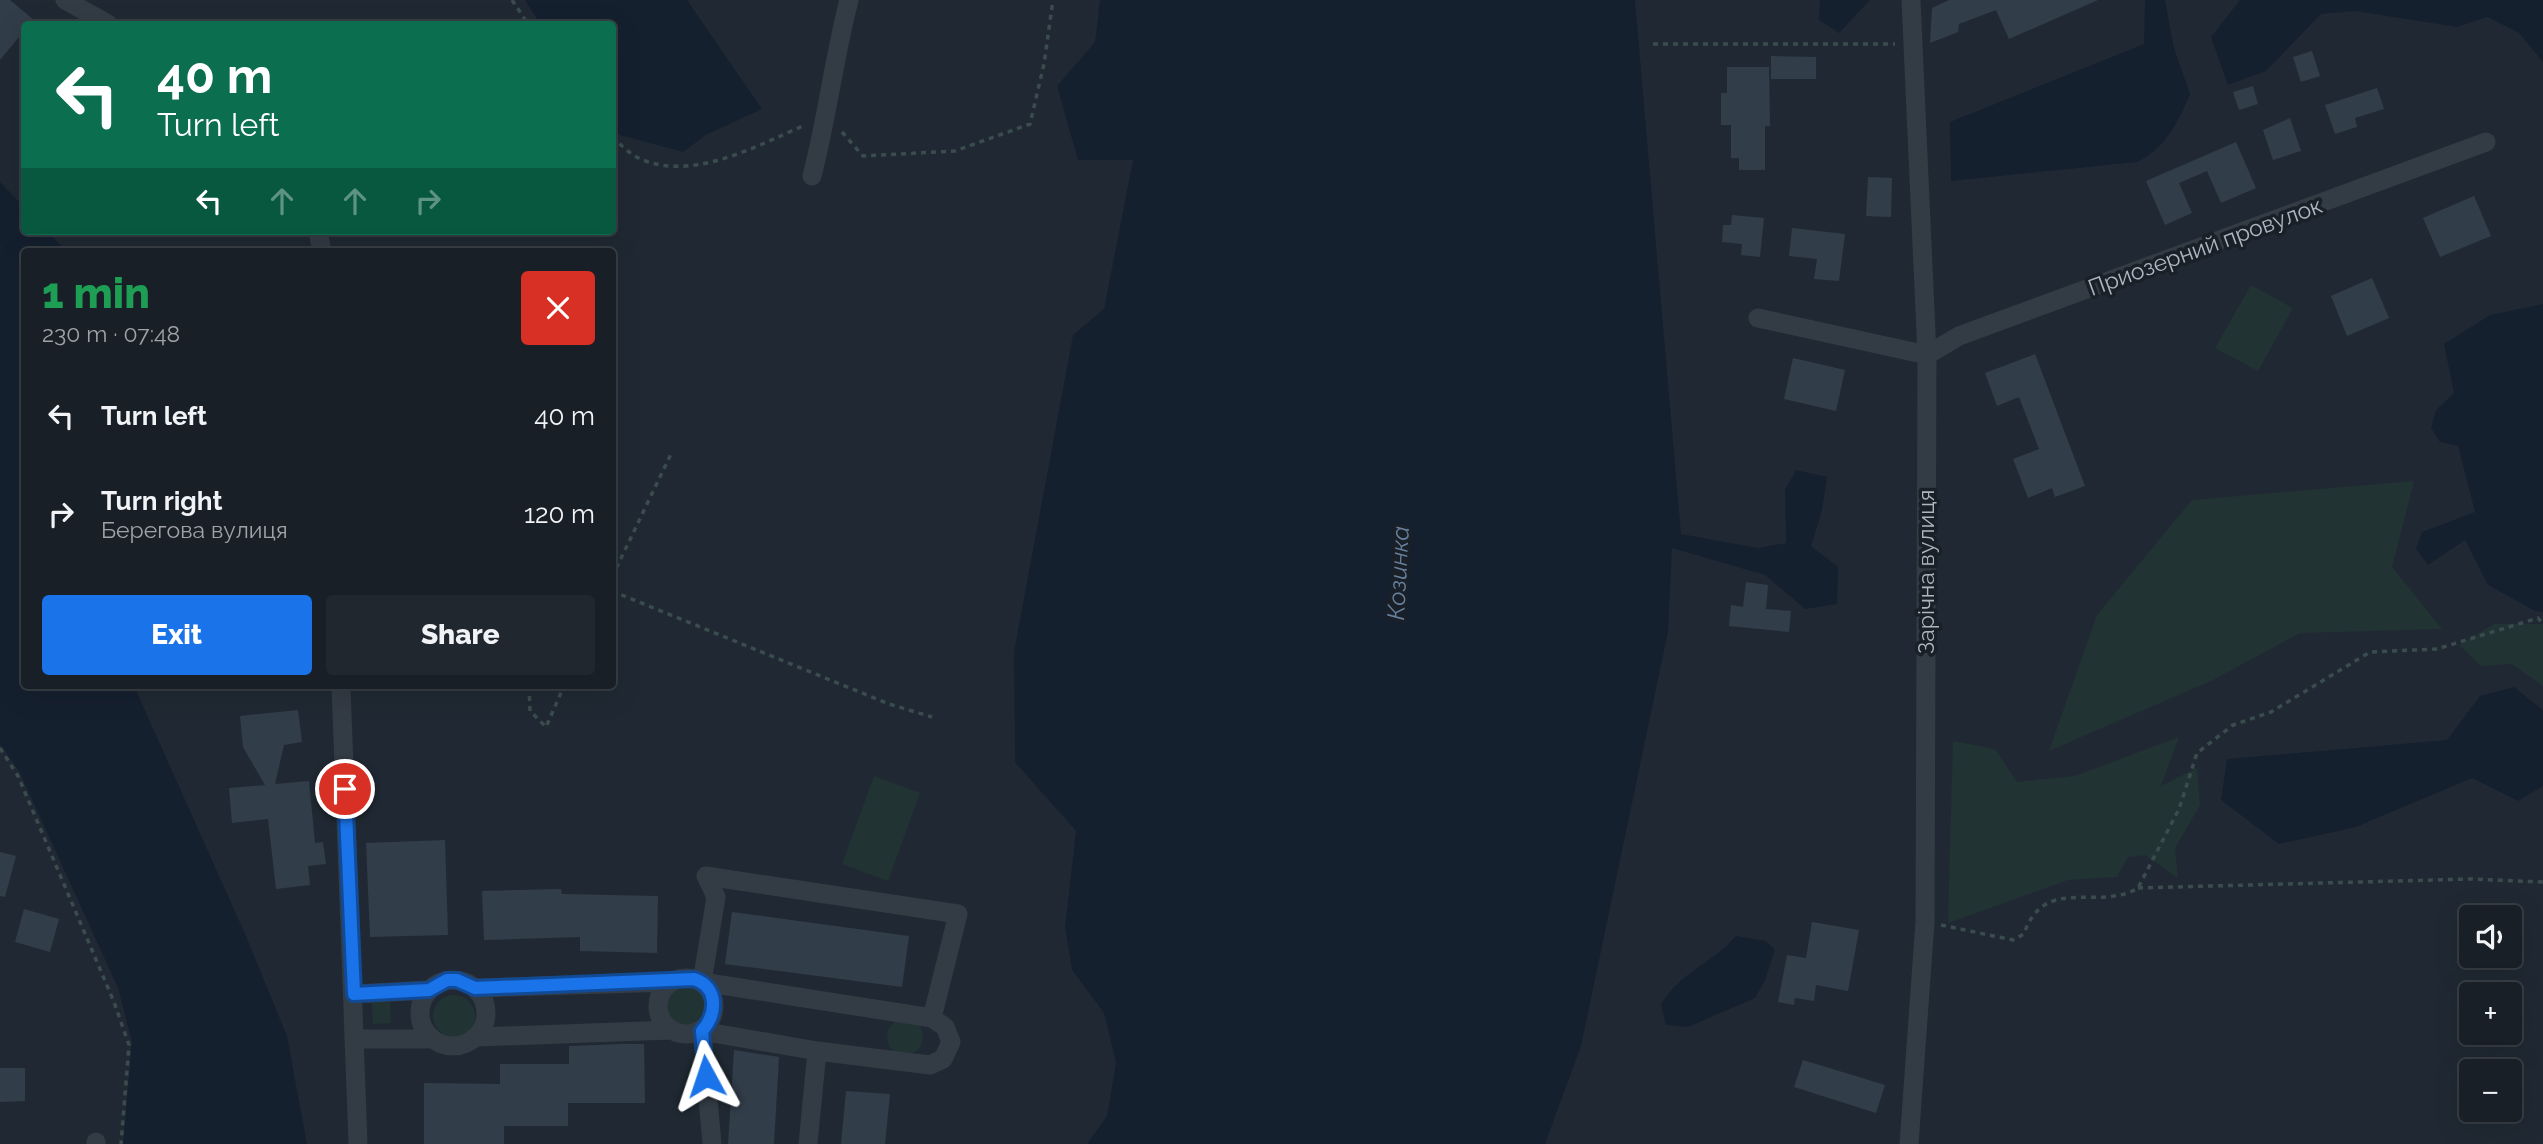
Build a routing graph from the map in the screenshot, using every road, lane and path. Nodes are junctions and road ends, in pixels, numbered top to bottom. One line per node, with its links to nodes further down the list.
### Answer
1 (65, 0): 6 (street)
2 (512, 0): 7 (path)
3 (849, 0): 10 (street)
4 (1053, 0): 10 (path)
5 (1911, 0): 9 (street, Зарічна вулиця)
6 (103, 21)
7 (526, 21)
8 (1653, 44): 9 (path)
9 (1911, 44): 15 (street, Зарічна вулиця)
10 (827, 116): 11 (path); 13 (street)
11 (616, 140)
12 (2486, 142): 15 (street, Приозерний провулок)
13 (813, 176)
14 (1758, 318): 15 (street)
15 (1927, 355): 27 (street, Зарічна вулиця)
16 (671, 454): 17 (path)
17 (616, 569)
18 (616, 593): 23 (path)
19 (2543, 624): 26 (path)
20 (341, 689): 32 (street)
21 (529, 689): 22 (path)
22 (563, 689)
23 (932, 718)
24 (0, 748): 40 (path)
25 (2543, 882): 26 (path)
26 (2138, 888): 27 (path)
27 (1925, 922): 44 (street, Зарічна вулиця)
28 (672, 982): 29 (street); 30 (street); 34 (street)
29 (702, 982): 33 (street); 33 (street); 35 (street)
30 (475, 988): 31 (street); 36 (street)
31 (429, 990): 32 (street); 38 (street)
32 (354, 994): 37 (street)
33 (932, 1018): 39 (street)
34 (670, 1030): 35 (street); 36 (street)
35 (702, 1031): 39 (street); 42 (street)
36 (477, 1037): 38 (street)
37 (357, 1039): 38 (street); 41 (street)
38 (432, 1039)
39 (817, 1051): 43 (street)
40 (120, 1142)
41 (358, 1144)
42 (712, 1144)
43 (808, 1144)
44 (1909, 1144)

